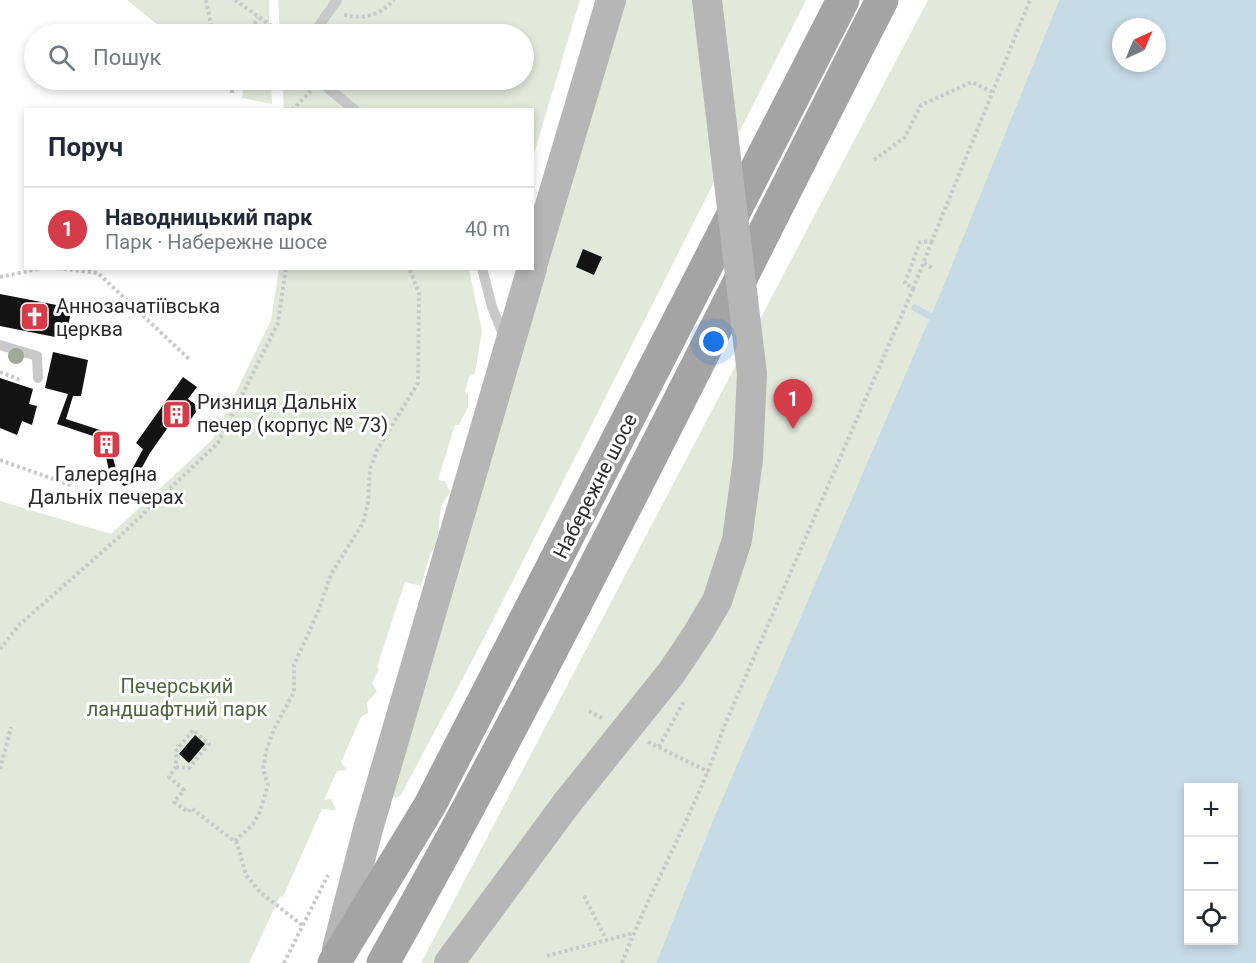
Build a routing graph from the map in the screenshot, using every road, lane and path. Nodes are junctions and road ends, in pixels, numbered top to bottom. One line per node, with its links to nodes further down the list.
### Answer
1 (206, 0): 12 (path)
2 (235, 0): 11 (path)
3 (337, 0): 10 (lane)
4 (394, 0): 10 (path)
5 (611, 0): 22 (main road)
6 (707, 0): 56 (main road, bridge)
7 (843, 0): 54 (main road, Набережне шосе)
8 (882, 0): 55 (main road, Набережне шосе)
9 (1030, 0): 18 (path)
10 (329, 11): 15 (lane)
11 (258, 18): 13 (path); 14 (path)
12 (211, 24)
13 (254, 24)
14 (267, 24)
15 (320, 24)
16 (310, 90): 19 (path)
17 (329, 90): 20 (lane)
18 (992, 92): 21 (path); 23 (path)
19 (294, 108)
20 (352, 108)
21 (874, 160)
22 (537, 240): 24 (main road)
23 (932, 241): 25 (path); 34 (path)
24 (534, 256)
25 (924, 263): 26 (path); 34 (path)
26 (932, 268)
27 (33, 270): 33 (path)
28 (74, 270): 37 (path)
29 (286, 270): 42 (path)
30 (410, 270): 48 (path)
31 (483, 270): 36 (lane)
32 (531, 270): 36 (main road)
33 (0, 277)
34 (914, 289): 47 (path)
35 (0, 345): 39 (lane)
36 (508, 347): 54 (main road)
37 (190, 360)
38 (0, 372): 39 (path)
39 (37, 372)
40 (0, 460): 41 (path)
41 (73, 486)
42 (0, 649)
43 (11, 727): 46 (path)
44 (638, 737): 47 (path)
45 (176, 767): 45 (path); 48 (path)
46 (0, 769)
47 (709, 772): 51 (path)
48 (235, 841): 50 (path)
49 (584, 896): 52 (path)
50 (302, 925)
51 (633, 933): 52 (path); 57 (path)
52 (606, 939): 53 (path)
53 (547, 956)
54 (333, 963)
55 (383, 963)
56 (450, 963)
57 (622, 963)

